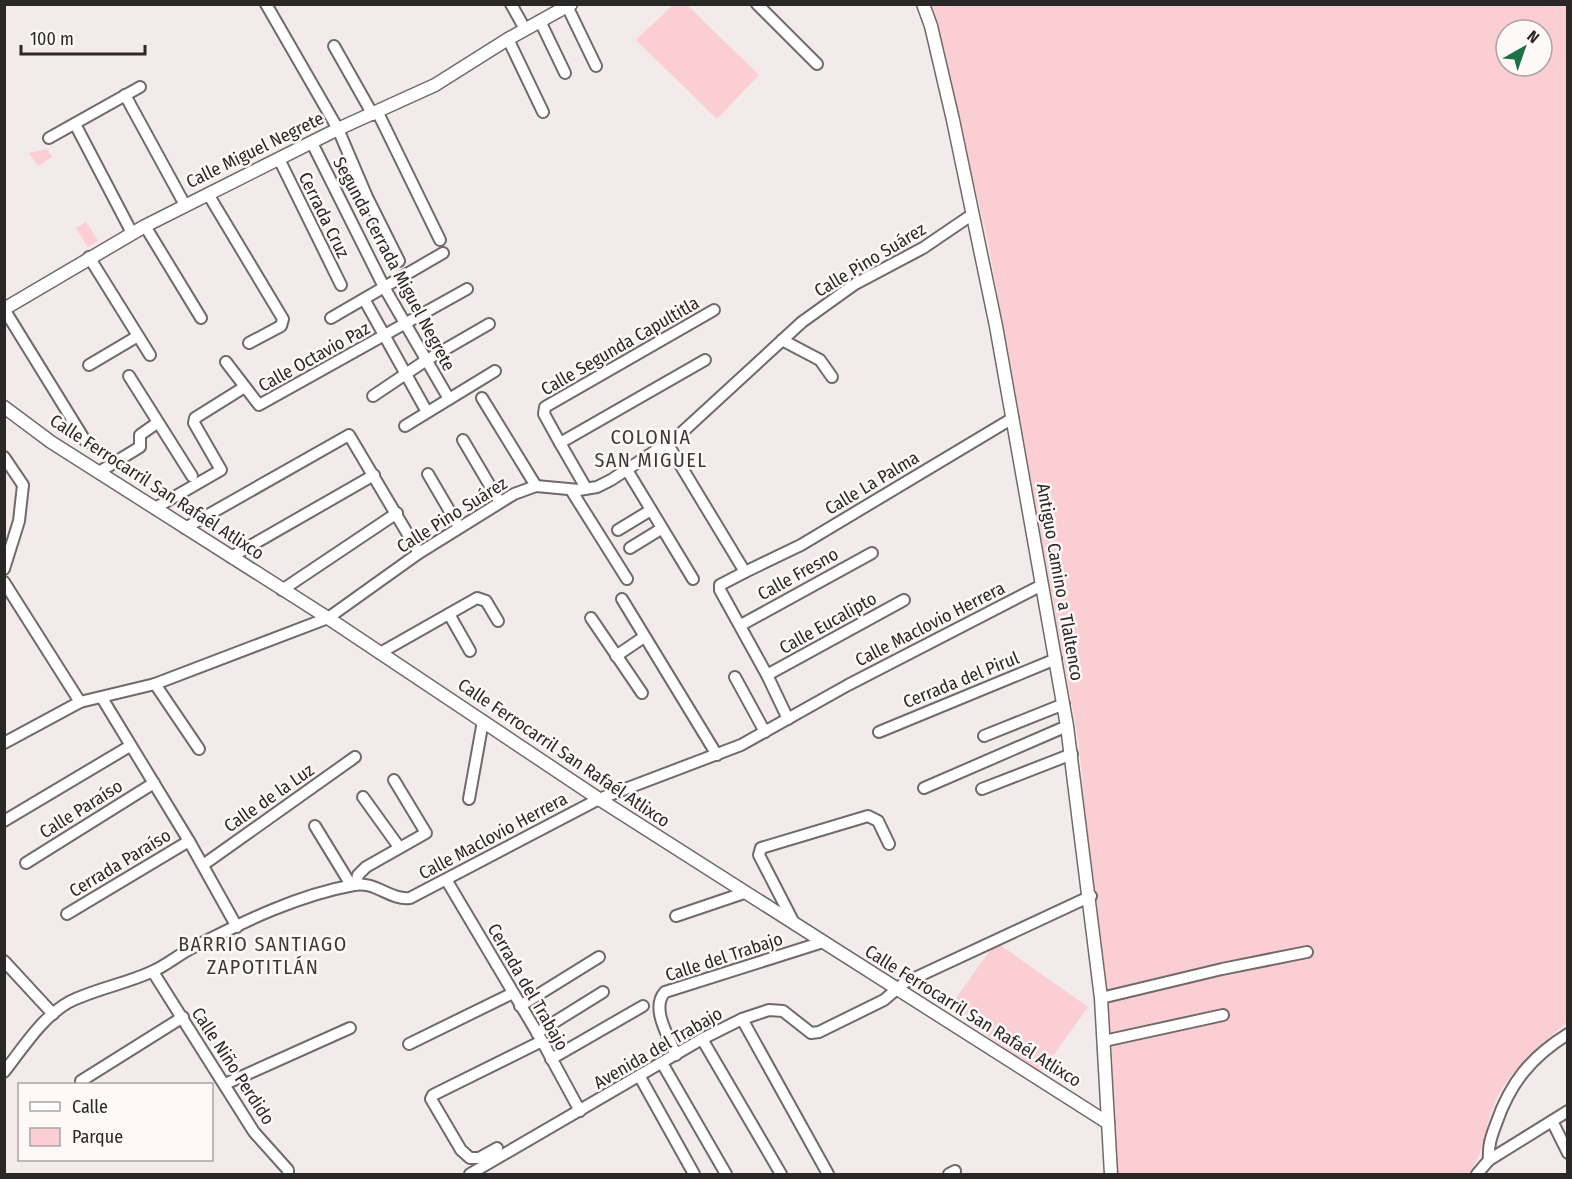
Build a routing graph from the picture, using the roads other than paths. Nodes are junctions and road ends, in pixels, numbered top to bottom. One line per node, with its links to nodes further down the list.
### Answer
1 (266, 4): 18 (street)
2 (511, 4): 7 (street)
3 (757, 4): 10 (street)
4 (923, 4): 24 (street, Antiguo Camino a Tlaltenco)
5 (568, 5): 6 (street, Calle Miguel Negrete); 11 (street)
6 (540, 21): 7 (street, Calle Miguel Negrete); 12 (street)
7 (525, 30): 8 (street, Calle Miguel Negrete)
8 (508, 39): 15 (street); 16 (street, Calle Miguel Negrete)
9 (334, 46): 16 (street)
10 (817, 64)
11 (596, 66)
12 (565, 73)
13 (140, 87): 14 (street)
14 (125, 95): 17 (street); 23 (street)
15 (543, 112)
16 (375, 114): 18 (street, Calle Miguel Negrete); 27 (street)
17 (75, 124): 19 (street); 26 (street)
18 (338, 129): 20 (street, Calle Miguel Negrete); 30 (street)
19 (49, 138)
20 (312, 143): 21 (street, Calle Miguel Negrete); 32 (street, Segunda Cerrada Miguel Negrete)
21 (279, 159): 22 (street, Calle Miguel Negrete); 31 (street, Cerrada Cruz)
22 (208, 194): 23 (street, Calle Miguel Negrete); 44 (street)
23 (185, 205): 25 (street, Calle Miguel Negrete)
24 (973, 214): 43 (street, Calle Pino Suárez); 60 (street, Antiguo Camino a Tlaltenco)
25 (145, 226): 26 (street, Calle Miguel Negrete); 37 (street)
26 (132, 233): 29 (street, Calle Miguel Negrete)
27 (440, 240)
28 (443, 253): 32 (street)
29 (89, 257): 35 (street, Calle Miguel Negrete); 41 (street)
30 (399, 261)
31 (340, 285)
32 (384, 287): 34 (street); 40 (street, Segunda Cerrada Miguel Negrete)
33 (467, 289): 40 (street, Calle Octavio Paz)
34 (364, 299): 38 (street); 42 (street)
35 (4, 309): 64 (street)
36 (714, 310): 65 (street, Calle Segunda Capultitla)
37 (201, 318)
38 (331, 318)
39 (489, 324): 47 (street)
40 (406, 325): 42 (street, Calle Octavio Paz); 47 (street, Segunda Cerrada Miguel Negrete)
41 (138, 336): 45 (street); 49 (street)
42 (385, 337): 51 (street); 54 (street, Calle Octavio Paz)
43 (782, 340): 53 (street); 66 (street, Calle Pino Suárez)
44 (249, 343)
45 (150, 355)
46 (705, 360): 65 (street)
47 (425, 361): 51 (street); 57 (street, Segunda Cerrada Miguel Negrete)
48 (226, 362): 54 (street)
49 (89, 365)
50 (495, 371): 57 (street)
51 (405, 375): 55 (street); 59 (street)
52 (129, 376): 61 (street)
53 (832, 377)
54 (243, 388): 77 (street)
55 (372, 396)
56 (483, 398): 73 (street)
57 (449, 399): 59 (street)
58 (4, 407): 69 (street, Calle Ferrocarril San Rafaél Atlixco)
59 (427, 412): 62 (street)
60 (1013, 418): 89 (street, Calle La Palma); 93 (street, Antiguo Camino a Tlaltenco)
61 (158, 423): 69 (street); 72 (street)
62 (405, 426)
63 (463, 440): 76 (street)
64 (86, 442)
65 (560, 443): 74 (street)
66 (667, 443): 68 (street, Calle Pino Suárez); 89 (street)
67 (4, 457): 88 (street)
68 (627, 470): 74 (street, Calle Pino Suárez); 78 (street)
69 (99, 472): 77 (street, Calle Ferrocarril San Rafaél Atlixco)
70 (428, 474): 80 (street)
71 (374, 475): 79 (street); 81 (street); 87 (street)
72 (192, 476)
73 (536, 486): 75 (street, Calle Pino Suárez); 76 (street, Calle Pino Suárez)
74 (586, 488): 75 (street, Calle Pino Suárez)
75 (571, 490): 90 (street)
76 (499, 501): 80 (street, Calle Pino Suárez)
77 (154, 508): 81 (street, Calle Ferrocarril San Rafaél Atlixco)
78 (651, 510): 82 (street); 83 (street)
79 (397, 513): 85 (street); 94 (street)
80 (459, 527): 85 (street, Calle Pino Suárez)
81 (185, 528): 87 (street, Calle Ferrocarril San Rafaél Atlixco)
82 (661, 529): 84 (street); 91 (street)
83 (618, 530)
84 (630, 548)
85 (419, 553): 98 (street, Calle Pino Suárez)
86 (872, 553): 101 (street, Calle Fresno)
87 (231, 557): 94 (street, Calle Ferrocarril San Rafaél Atlixco)
88 (4, 569)
89 (745, 572): 101 (street, Calle La Palma)
90 (627, 579)
91 (693, 579)
92 (4, 582): 112 (street)
93 (1042, 585): 106 (street, Antiguo Camino a Tlaltenco); 114 (street, Calle Maclovio Herrera)
94 (282, 590): 98 (street, Calle Ferrocarril San Rafaél Atlixco)
95 (622, 599): 102 (street)
96 (904, 600): 107 (street, Calle Eucalipto)
97 (449, 614): 100 (street); 103 (street); 104 (street)
98 (328, 618): 104 (street, Calle Ferrocarril San Rafaél Atlixco); 109 (street, Calle Pino Suárez)
99 (591, 618): 105 (street)
100 (498, 621)
101 (741, 625): 107 (street)
102 (644, 637): 105 (street); 124 (street)
103 (470, 651)
104 (380, 653): 115 (street, Calle Ferrocarril San Rafaél Atlixco)
105 (616, 656): 110 (street)
106 (1056, 659): 113 (street, Antiguo Camino a Tlaltenco); 118 (street, Cerrada del Pirul)
107 (767, 675): 114 (street)
108 (735, 677): 117 (street)
109 (155, 684): 111 (street, Calle Pino Suárez); 122 (street)
110 (642, 693)
111 (102, 698): 112 (street, Calle Pino Suárez); 121 (street)
112 (80, 702): 120 (street, Calle Pino Suárez)
113 (1064, 704): 116 (street, Antiguo Camino a Tlaltenco); 119 (street)
114 (788, 719): 117 (street, Calle Maclovio Herrera)
115 (483, 721): 131 (street); 132 (street, Calle Ferrocarril San Rafaél Atlixco)
116 (1068, 726): 123 (street, Antiguo Camino a Tlaltenco); 128 (street)
117 (765, 732): 124 (street, Calle Maclovio Herrera)
118 (879, 732)
119 (984, 736)
120 (5, 742)
121 (130, 746): 127 (street); 133 (street)
122 (199, 749)
123 (1071, 754): 129 (street); 143 (street, Antiguo Camino a Tlaltenco)
124 (717, 755): 132 (street, Calle Maclovio Herrera)
125 (355, 757): 139 (street, Calle de la Luz)
126 (394, 780): 137 (street)
127 (154, 783): 135 (street); 138 (street, Calle Paraíso)
128 (924, 788)
129 (982, 789)
130 (363, 796): 137 (street)
131 (469, 799)
132 (598, 799): 140 (street, Calle Maclovio Herrera); 142 (street, Calle Ferrocarril San Rafaél Atlixco)
133 (4, 821)
134 (315, 826): 141 (street)
135 (189, 841): 139 (street); 144 (street, Cerrada Paraíso)
136 (890, 844): 146 (street)
137 (399, 848): 141 (street)
138 (26, 863)
139 (203, 865): 147 (street)
140 (447, 880): 141 (street, Calle Maclovio Herrera); 155 (street, Cerrada del Trabajo)
141 (354, 885): 147 (street, Calle Maclovio Herrera)
142 (744, 892): 145 (street); 146 (street, Calle Ferrocarril San Rafaél Atlixco)
143 (1091, 896): 153 (street, Avenida del Trabajo); 156 (street, Antiguo Camino a Tlaltenco)
144 (67, 914)
145 (676, 916)
146 (794, 924): 148 (street, Calle Ferrocarril San Rafaél Atlixco)
147 (237, 927): 152 (street, Calle Maclovio Herrera)
148 (823, 942): 153 (street, Calle Ferrocarril San Rafaél Atlixco); 169 (street, Calle del Trabajo)
149 (1307, 952): 156 (street)
150 (599, 957): 157 (street)
151 (4, 961): 159 (street)
152 (153, 972): 159 (street, Calle Maclovio Herrera); 161 (street, Calle Niño Perdido)
153 (897, 990): 162 (street, Avenida del Trabajo); 179 (street, Calle Ferrocarril San Rafaél Atlixco)
154 (603, 992): 165 (street)
155 (513, 993): 157 (street, Cerrada del Trabajo); 168 (street)
156 (1101, 998): 167 (street, Antiguo Camino a Tlaltenco)
157 (520, 1006): 165 (street, Cerrada del Trabajo)
158 (643, 1006): 170 (street)
159 (53, 1014): 172 (street, Calle Maclovio Herrera)
160 (1223, 1015): 167 (street)
161 (183, 1017): 174 (street); 175 (street, Calle Niño Perdido)
162 (742, 1019): 166 (street, Avenida del Trabajo); 188 (street)
163 (350, 1028): 175 (street)
164 (1568, 1034): 182 (street)
165 (539, 1037): 170 (street, Cerrada del Trabajo); 180 (street)
166 (702, 1040): 169 (street, Avenida del Trabajo); 187 (street)
167 (1104, 1041): 179 (street, Antiguo Camino a Tlaltenco)
168 (409, 1044)
169 (676, 1055): 171 (street, Avenida del Trabajo)
170 (551, 1059): 176 (street, Cerrada del Trabajo)
171 (662, 1064): 173 (street, Avenida del Trabajo); 186 (street)
172 (4, 1072)
173 (640, 1077): 176 (street, Avenida del Trabajo); 185 (street)
174 (81, 1081)
175 (225, 1084): 183 (street, Calle Niño Perdido)
176 (580, 1111): 184 (street, Avenida del Trabajo)
177 (1568, 1111): 178 (street)
178 (1552, 1121): 181 (street); 182 (street)
179 (1108, 1123): 189 (street, Antiguo Camino a Tlaltenco)
180 (496, 1148)
181 (1568, 1154)
182 (1489, 1160): 190 (street)
183 (288, 1174)
184 (470, 1174)
185 (694, 1174)
186 (726, 1174)
187 (781, 1174)
188 (828, 1174)
189 (1112, 1174)
190 (1477, 1174)

